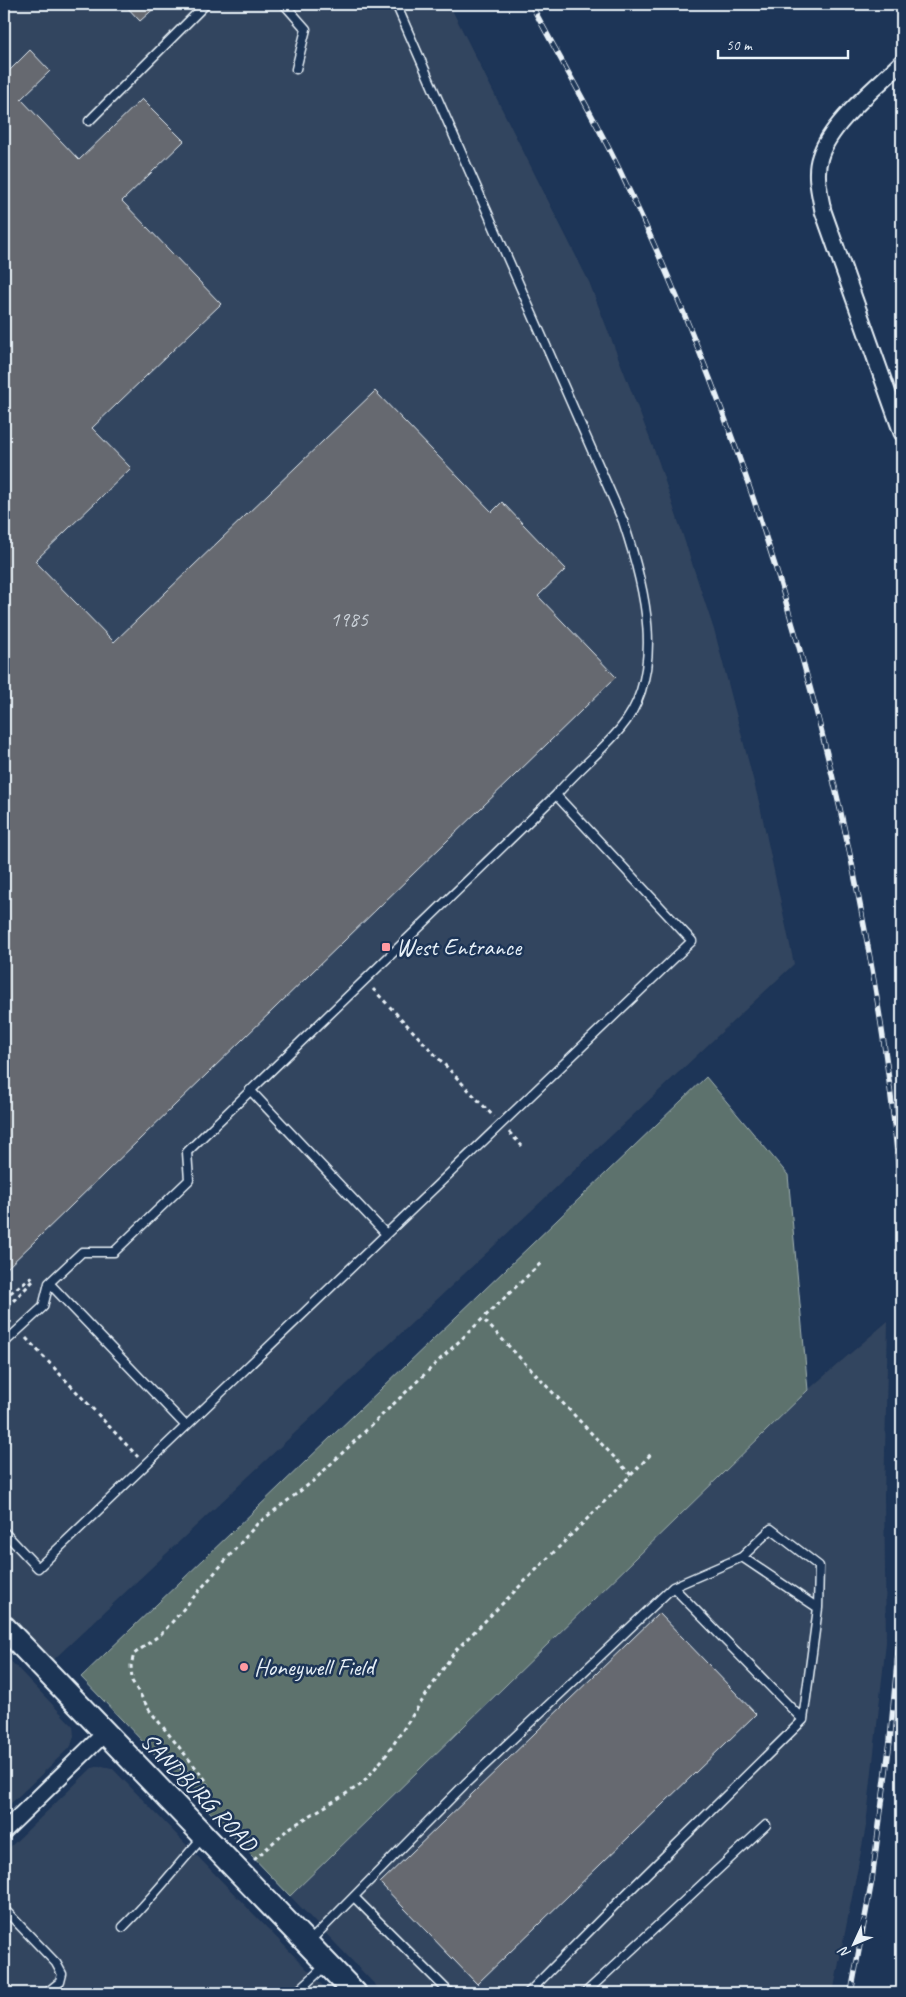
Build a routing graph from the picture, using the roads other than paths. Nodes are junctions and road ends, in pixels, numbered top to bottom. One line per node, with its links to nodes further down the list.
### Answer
1 (206, 4): 6 (lane)
2 (284, 4): 5 (lane)
3 (396, 4): 8 (lane)
4 (902, 62): 7 (street)
5 (296, 68)
6 (89, 121)
7 (902, 433)
8 (556, 795): 9 (lane); 10 (lane)
9 (250, 1090): 10 (lane); 11 (lane)
10 (386, 1234): 13 (lane)
11 (49, 1283): 12 (lane); 13 (lane)
12 (4, 1343)
13 (186, 1426): 14 (lane)
14 (4, 1532)
15 (742, 1557): 16 (lane); 17 (lane); 17 (lane)
16 (673, 1587): 19 (lane); 24 (lane)
17 (818, 1608): 19 (lane)
18 (4, 1627): 20 (street, SANDBURG ROAD)
19 (803, 1720): 33 (lane)
20 (106, 1732): 22 (street); 23 (street, SANDBURG ROAD)
21 (766, 1824): 34 (lane)
22 (4, 1831)
23 (204, 1836): 26 (lane); 27 (street, SANDBURG ROAD)
24 (354, 1897): 27 (lane); 32 (lane)
25 (4, 1909): 29 (lane)
26 (123, 1927)
27 (308, 1944): 28 (street, SANDBURG ROAD)
28 (327, 1964): 30 (lane); 31 (street, SANDBURG ROAD)
29 (50, 1990)
30 (296, 1993)
31 (355, 1993)
32 (450, 1993)
33 (528, 1993)
34 (585, 1993)

